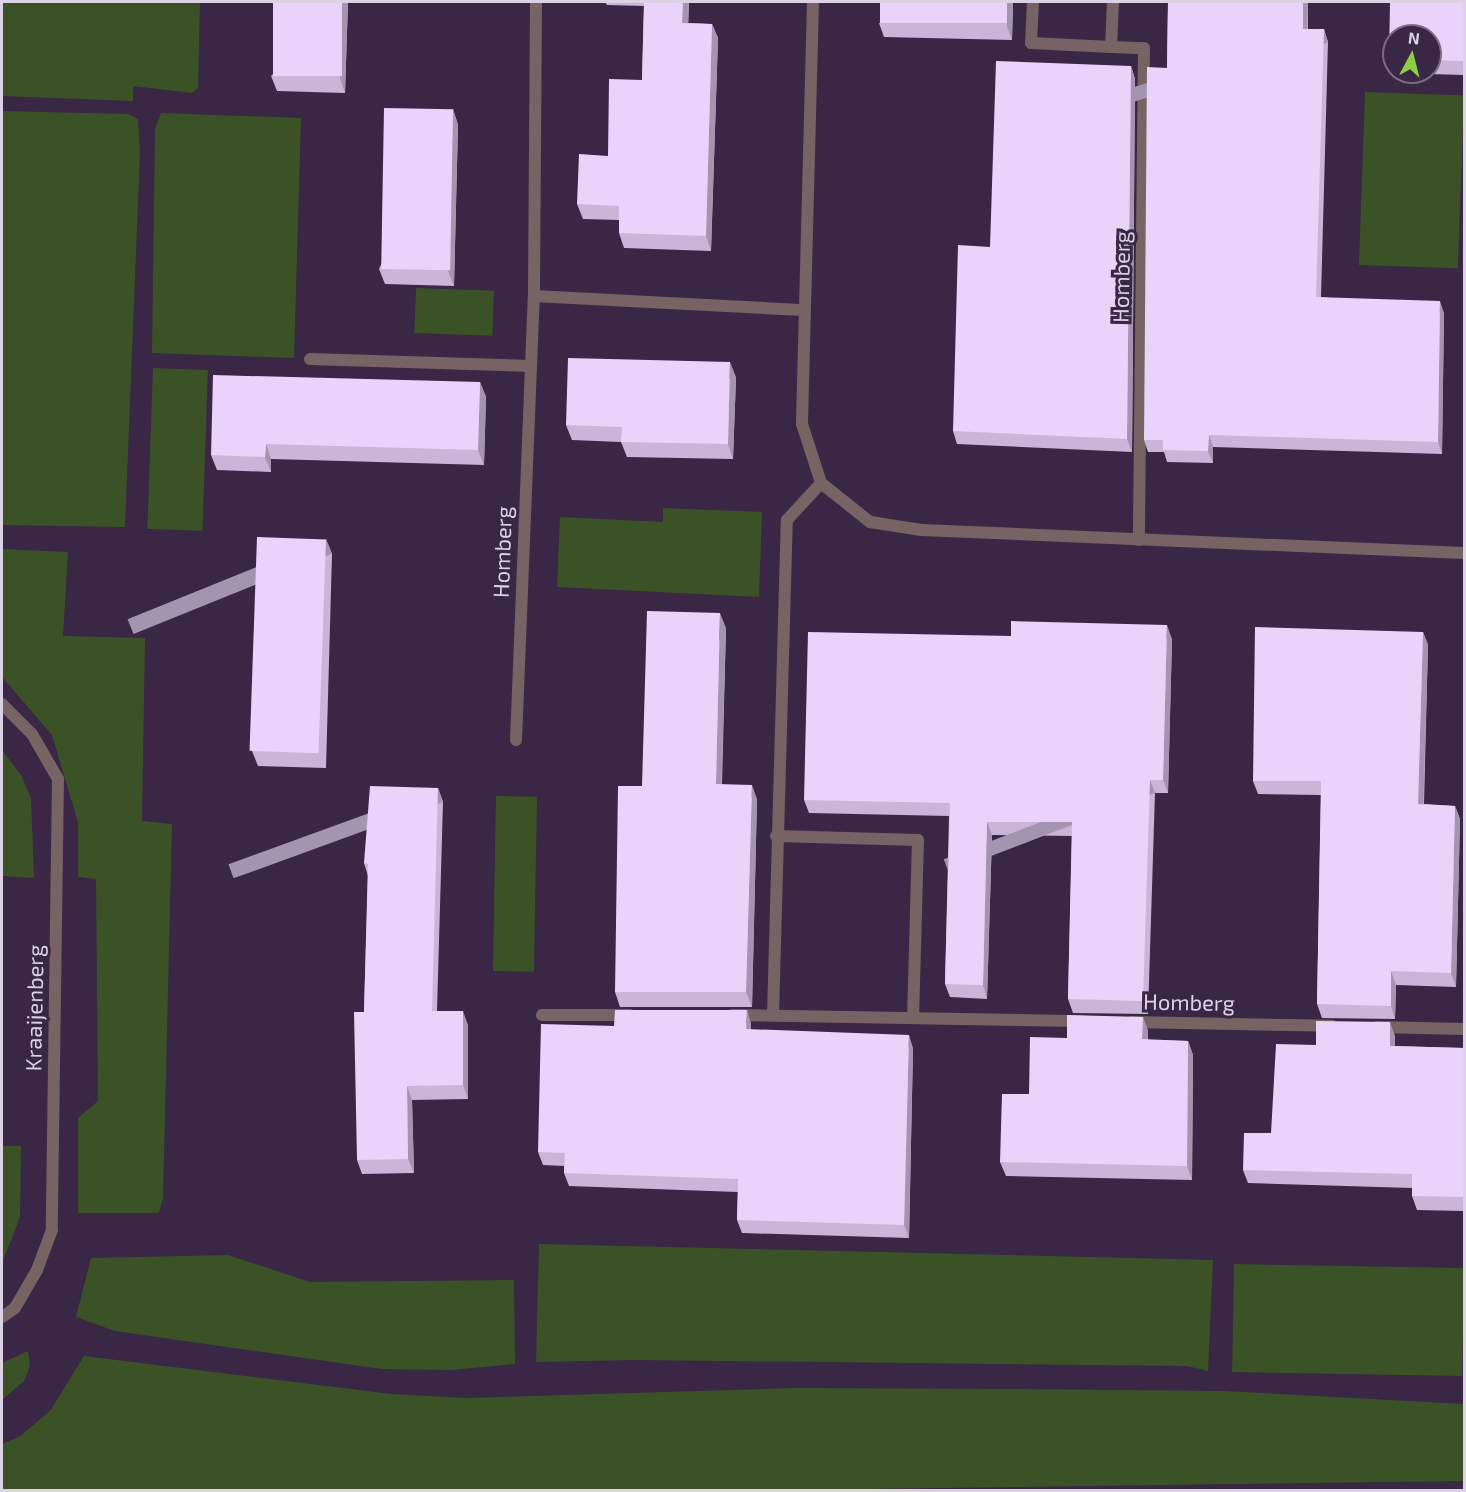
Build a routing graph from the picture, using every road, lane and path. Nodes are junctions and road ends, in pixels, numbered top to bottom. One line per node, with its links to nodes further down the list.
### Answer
1 (536, 2): 6 (street, Homberg)
2 (813, 2): 7 (street)
3 (1033, 2): 5 (street, Homberg)
4 (1113, 2): 5 (street)
5 (1111, 47): 11 (street, Homberg)
6 (534, 296): 7 (street); 9 (street, Homberg)
7 (804, 310): 10 (street)
8 (310, 359): 9 (street)
9 (531, 366): 14 (street, Homberg)
10 (821, 483): 11 (street); 15 (street)
11 (1139, 540): 12 (street)
12 (1464, 553)
13 (2, 704): 24 (street, Kraaijenberg)
14 (516, 740)
15 (776, 836): 19 (street); 20 (street)
16 (542, 1015): 17 (street)
17 (646, 1015)
18 (715, 1015): 19 (street)
19 (773, 1015): 20 (street)
20 (913, 1018): 21 (street)
21 (1094, 1021)
22 (1117, 1022): 23 (street, Homberg)
23 (1464, 1029)
24 (2, 1317)

